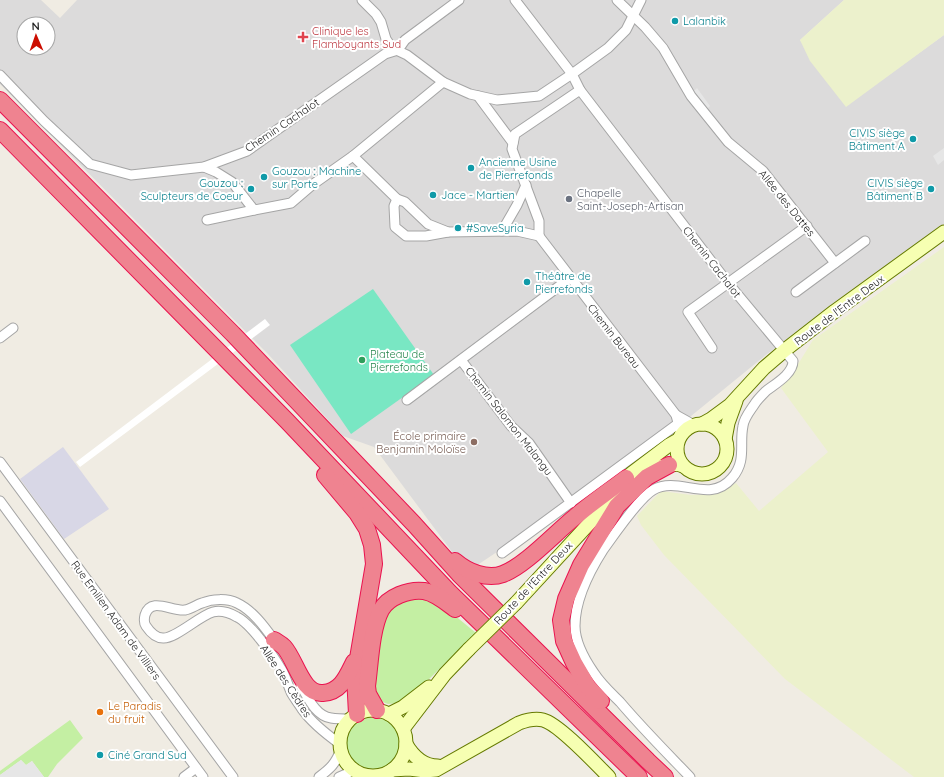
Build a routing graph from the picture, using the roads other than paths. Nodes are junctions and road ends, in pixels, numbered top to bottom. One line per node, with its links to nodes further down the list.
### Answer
1 (362, 0): 7 (street)
2 (459, 0): 7 (street)
3 (515, 0): 8 (street, Chemin Cachalot)
4 (616, 0): 6 (street, Allée des Dattes)
5 (641, 0): 6 (street)
6 (633, 15): 8 (street); 22 (street, Allée des Dattes)
7 (398, 50): 10 (street); 17 (street, Chemin Cachalot)
8 (572, 74): 11 (street, Chemin Cachalot); 12 (street)
9 (0, 75): 17 (street, Chemin Cachalot)
10 (443, 82): 12 (street); 16 (street)
11 (580, 90): 15 (street); 30 (street, Chemin Cachalot)
12 (478, 96): 15 (street)
13 (0, 100): 48 (highway)
14 (0, 130): 39 (highway)
15 (513, 143): 18 (street)
16 (353, 156): 19 (street); 20 (street)
17 (204, 167): 20 (street)
18 (526, 185): 23 (street); 26 (street)
19 (398, 199): 24 (street); 24 (street)
20 (254, 210): 21 (street)
21 (207, 220)
22 (807, 226): 28 (street, Allée des Dattes); 30 (street)
23 (502, 231): 24 (street); 26 (street)
24 (448, 232)
25 (944, 232): 35 (main road, Route de l'Entre Deux)
26 (539, 236): 29 (street, Chemin Bureau)
27 (866, 241): 28 (street)
28 (835, 263): 31 (street)
29 (570, 278): 36 (street, Chemin Salomon Malangu); 41 (street, Chemin Bureau)
30 (728, 283): 34 (street); 35 (street, Chemin Cachalot)
31 (796, 292)
32 (13, 328): 33 (street)
33 (0, 338)
34 (712, 348)
35 (785, 350): 37 (main road, Route de l'Entre Deux); 72 (street, Chemin Cachalot)
36 (461, 360): 38 (street, Chemin Salomon Malangu); 47 (street, Chemin Salomon Malangu)
37 (739, 395): 40 (main road, Route de l'Entre Deux); 42 (main road, Route de l'Entre Deux)
38 (407, 400)
39 (288, 421): 51 (highway); 69 (highway)
40 (698, 424): 41 (main road); 42 (main road)
41 (679, 428): 44 (main road); 45 (main road, Route de l'Entre Deux); 47 (street)
42 (725, 439): 44 (main road)
43 (0, 462): 64 (street, Rue Emilien Adam de Villiers)
44 (676, 466): 45 (main road, Route de l'Entre Deux); 71 (highway)
45 (622, 484): 48 (highway); 52 (main road, Route de l'Entre Deux, bridge)
46 (0, 501): 59 (street, Rue Emilien Adam de Villiers)
47 (571, 503): 49 (street)
48 (414, 524): 70 (highway)
49 (502, 553)
50 (274, 640): 51 (highway); 54 (street, Allée des Cèdres); 57 (street, Allée des Cèdres)
51 (359, 652): 54 (highway)
52 (445, 674): 53 (main road, Route de l'Entre Deux); 55 (main road, Route de l'Entre Deux)
53 (383, 712): 54 (main road); 55 (main road); 68 (highway)
54 (354, 716): 57 (main road)
55 (403, 729): 56 (main road)
56 (406, 744): 58 (main road); 61 (main road)
57 (340, 747): 60 (main road); 65 (street)
58 (444, 766): 61 (main road); 67 (main road)
59 (196, 768): 62 (street); 63 (street, Rue Emilien Adam de Villiers)
60 (355, 770): 61 (main road); 66 (street)
61 (392, 770)
62 (184, 777)
63 (203, 777)
64 (233, 777)
65 (319, 777)
66 (339, 777)
67 (609, 777)
68 (629, 777)
69 (639, 777)
70 (665, 777)
71 (672, 777)
72 (690, 777)

